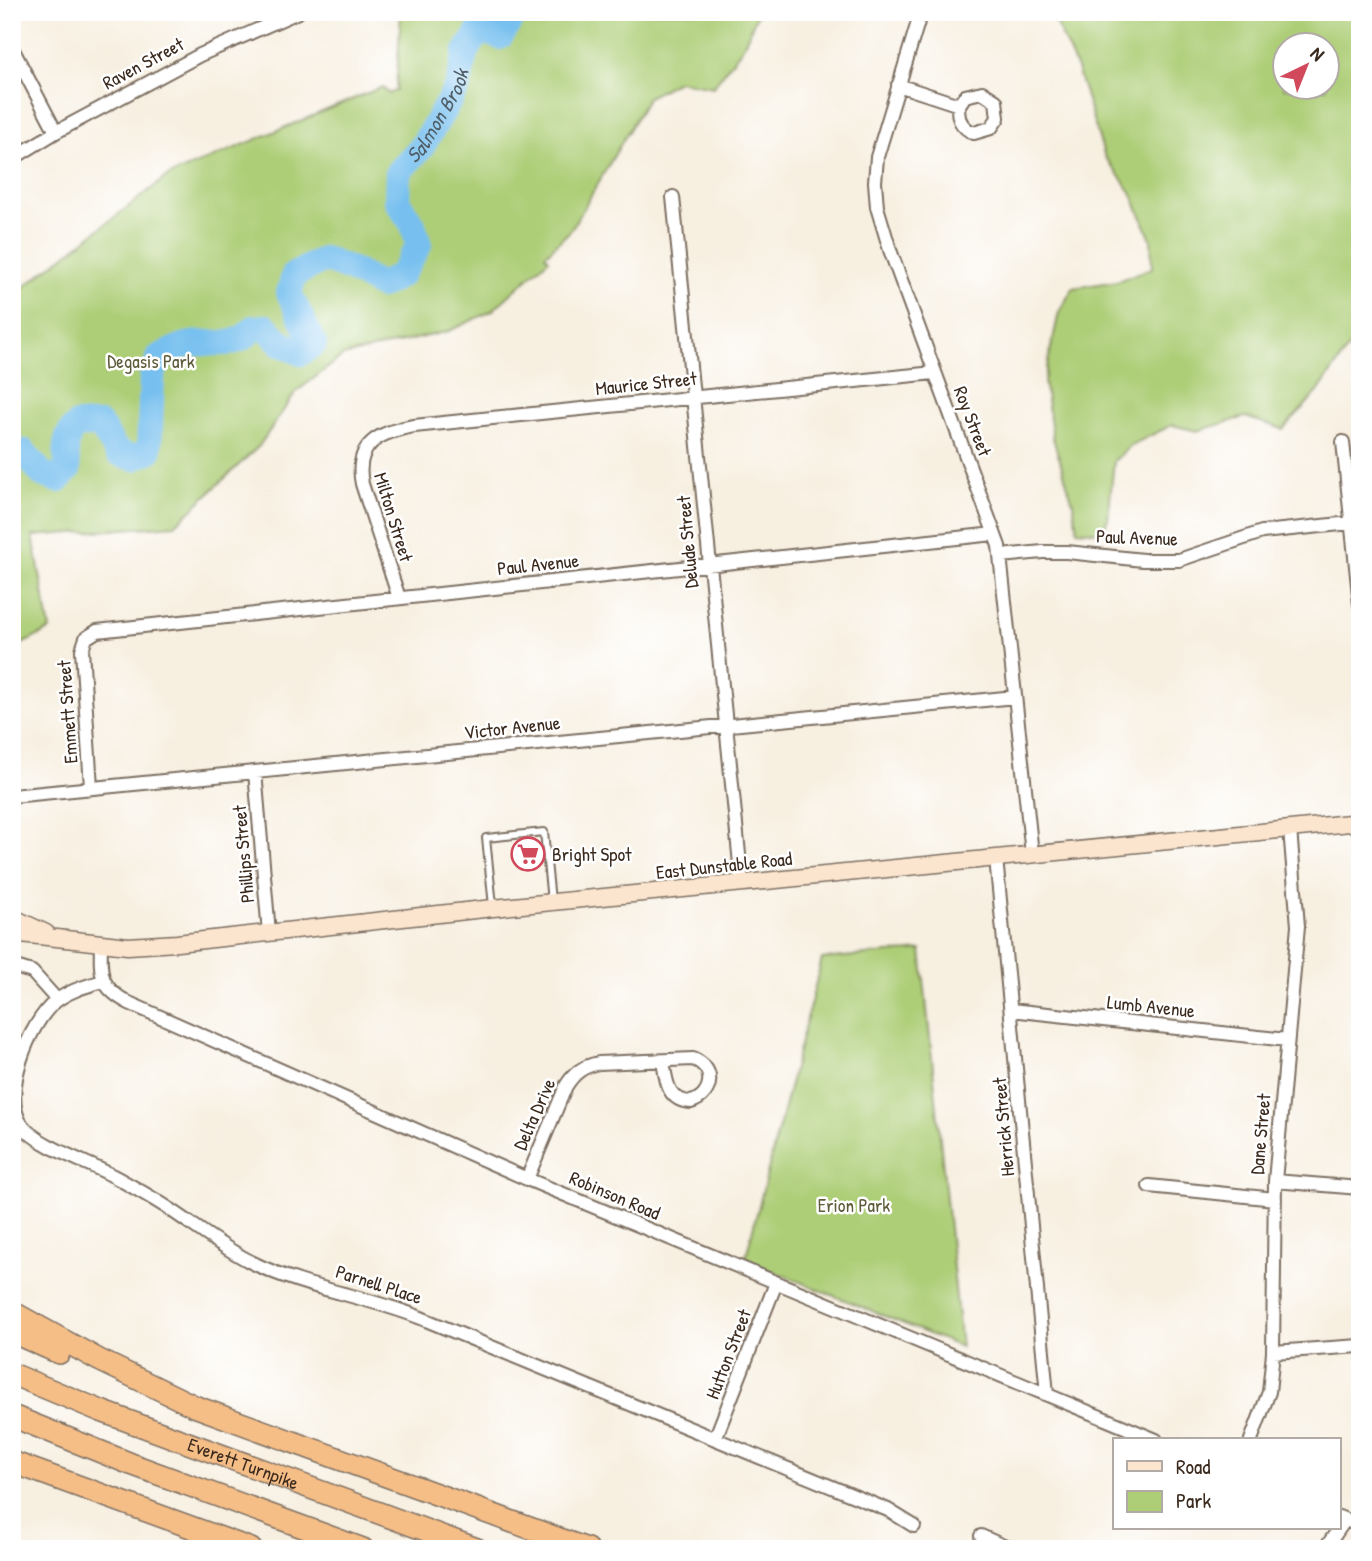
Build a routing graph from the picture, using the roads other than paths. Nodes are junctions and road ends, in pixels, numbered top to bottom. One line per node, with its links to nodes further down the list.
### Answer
1 (298, 12): 6 (street, Raven Street)
2 (921, 12): 4 (street, Roy Street)
3 (12, 48): 6 (street)
4 (898, 85): 5 (street); 9 (street, Roy Street)
5 (959, 105)
6 (56, 132): 7 (street, Raven Street)
7 (12, 159)
8 (673, 197): 10 (street, Delude Street)
9 (934, 373): 10 (street, Maurice Street); 14 (street, Roy Street)
10 (694, 398): 12 (street, Maurice Street); 16 (street, Delude Street)
11 (1343, 442): 13 (street)
12 (368, 447): 17 (street, Milton Street)
13 (1351, 523): 15 (street, Paul Avenue); 18 (street)
14 (994, 534): 15 (street, Roy Street); 16 (street, Paul Avenue)
15 (1001, 556): 20 (street, Roy Street)
16 (708, 565): 17 (street, Paul Avenue); 21 (street, Delude Street)
17 (399, 598): 19 (street, Paul Avenue)
18 (1360, 605)
19 (88, 636): 23 (street, Emmett Street)
20 (1015, 697): 21 (street, Victor Avenue); 27 (street, Roy Street)
21 (725, 725): 22 (street, Victor Avenue); 29 (street, Delude Street)
22 (255, 772): 23 (street, Victor Avenue); 34 (street, Phillips Street)
23 (91, 787): 24 (street, Victor Avenue)
24 (12, 796)
25 (1360, 822): 26 (street, East Dunstable Road)
26 (1290, 830): 27 (street, East Dunstable Road); 41 (street, Dane Street)
27 (1032, 854): 28 (street, East Dunstable Road)
28 (996, 858): 29 (street, East Dunstable Road); 40 (street, Herrick Street)
29 (742, 884): 30 (street, East Dunstable Road)
30 (552, 903): 31 (street, East Dunstable Road); 31 (lane)
31 (493, 908): 34 (street, East Dunstable Road)
32 (12, 917): 35 (street, East Dunstable Road)
33 (12, 933): 35 (street, East Dunstable Road)
34 (269, 933): 36 (street, East Dunstable Road)
35 (51, 937): 36 (street, East Dunstable Road)
36 (101, 945): 38 (street)
37 (12, 966): 39 (street)
38 (103, 981): 39 (street, Parnell Place); 44 (street, Robinson Road)
39 (57, 1000): 43 (street, Parnell Place)
40 (1011, 1010): 41 (street, Lumb Avenue); 55 (street, Herrick Street)
41 (1287, 1040): 45 (street, Dane Street)
42 (663, 1061): 44 (street, Delta Drive)
43 (15, 1122): 60 (street, Parnell Place)
44 (527, 1179): 49 (street, Robinson Road)
45 (1275, 1181): 47 (street); 48 (street, Dane Street)
46 (1149, 1186): 48 (street)
47 (1360, 1188)
48 (1275, 1199): 53 (street, Dane Street)
49 (776, 1283): 55 (street, Robinson Road); 60 (street, Hutton Street)
50 (12, 1312): 56 (highway)
51 (12, 1332): 56 (highway)
52 (1360, 1346): 53 (street)
53 (1273, 1352): 59 (street, Dane Street)
54 (12, 1374): 69 (highway, Everett Turnpike)
55 (1047, 1394): 58 (street, Robinson Road)
56 (194, 1406): 70 (highway)
57 (12, 1416): 68 (highway, Everett Turnpike)
58 (1151, 1438)
59 (1252, 1438)
60 (715, 1439): 63 (street, Parnell Place)
61 (12, 1462): 67 (highway)
62 (1342, 1519): 64 (street)
63 (914, 1526)
64 (1360, 1526)
65 (1336, 1530): 72 (street)
66 (981, 1536): 71 (street)
67 (251, 1549)
68 (363, 1549)
69 (477, 1549)
70 (587, 1549)
71 (1010, 1549)
72 (1325, 1549)

